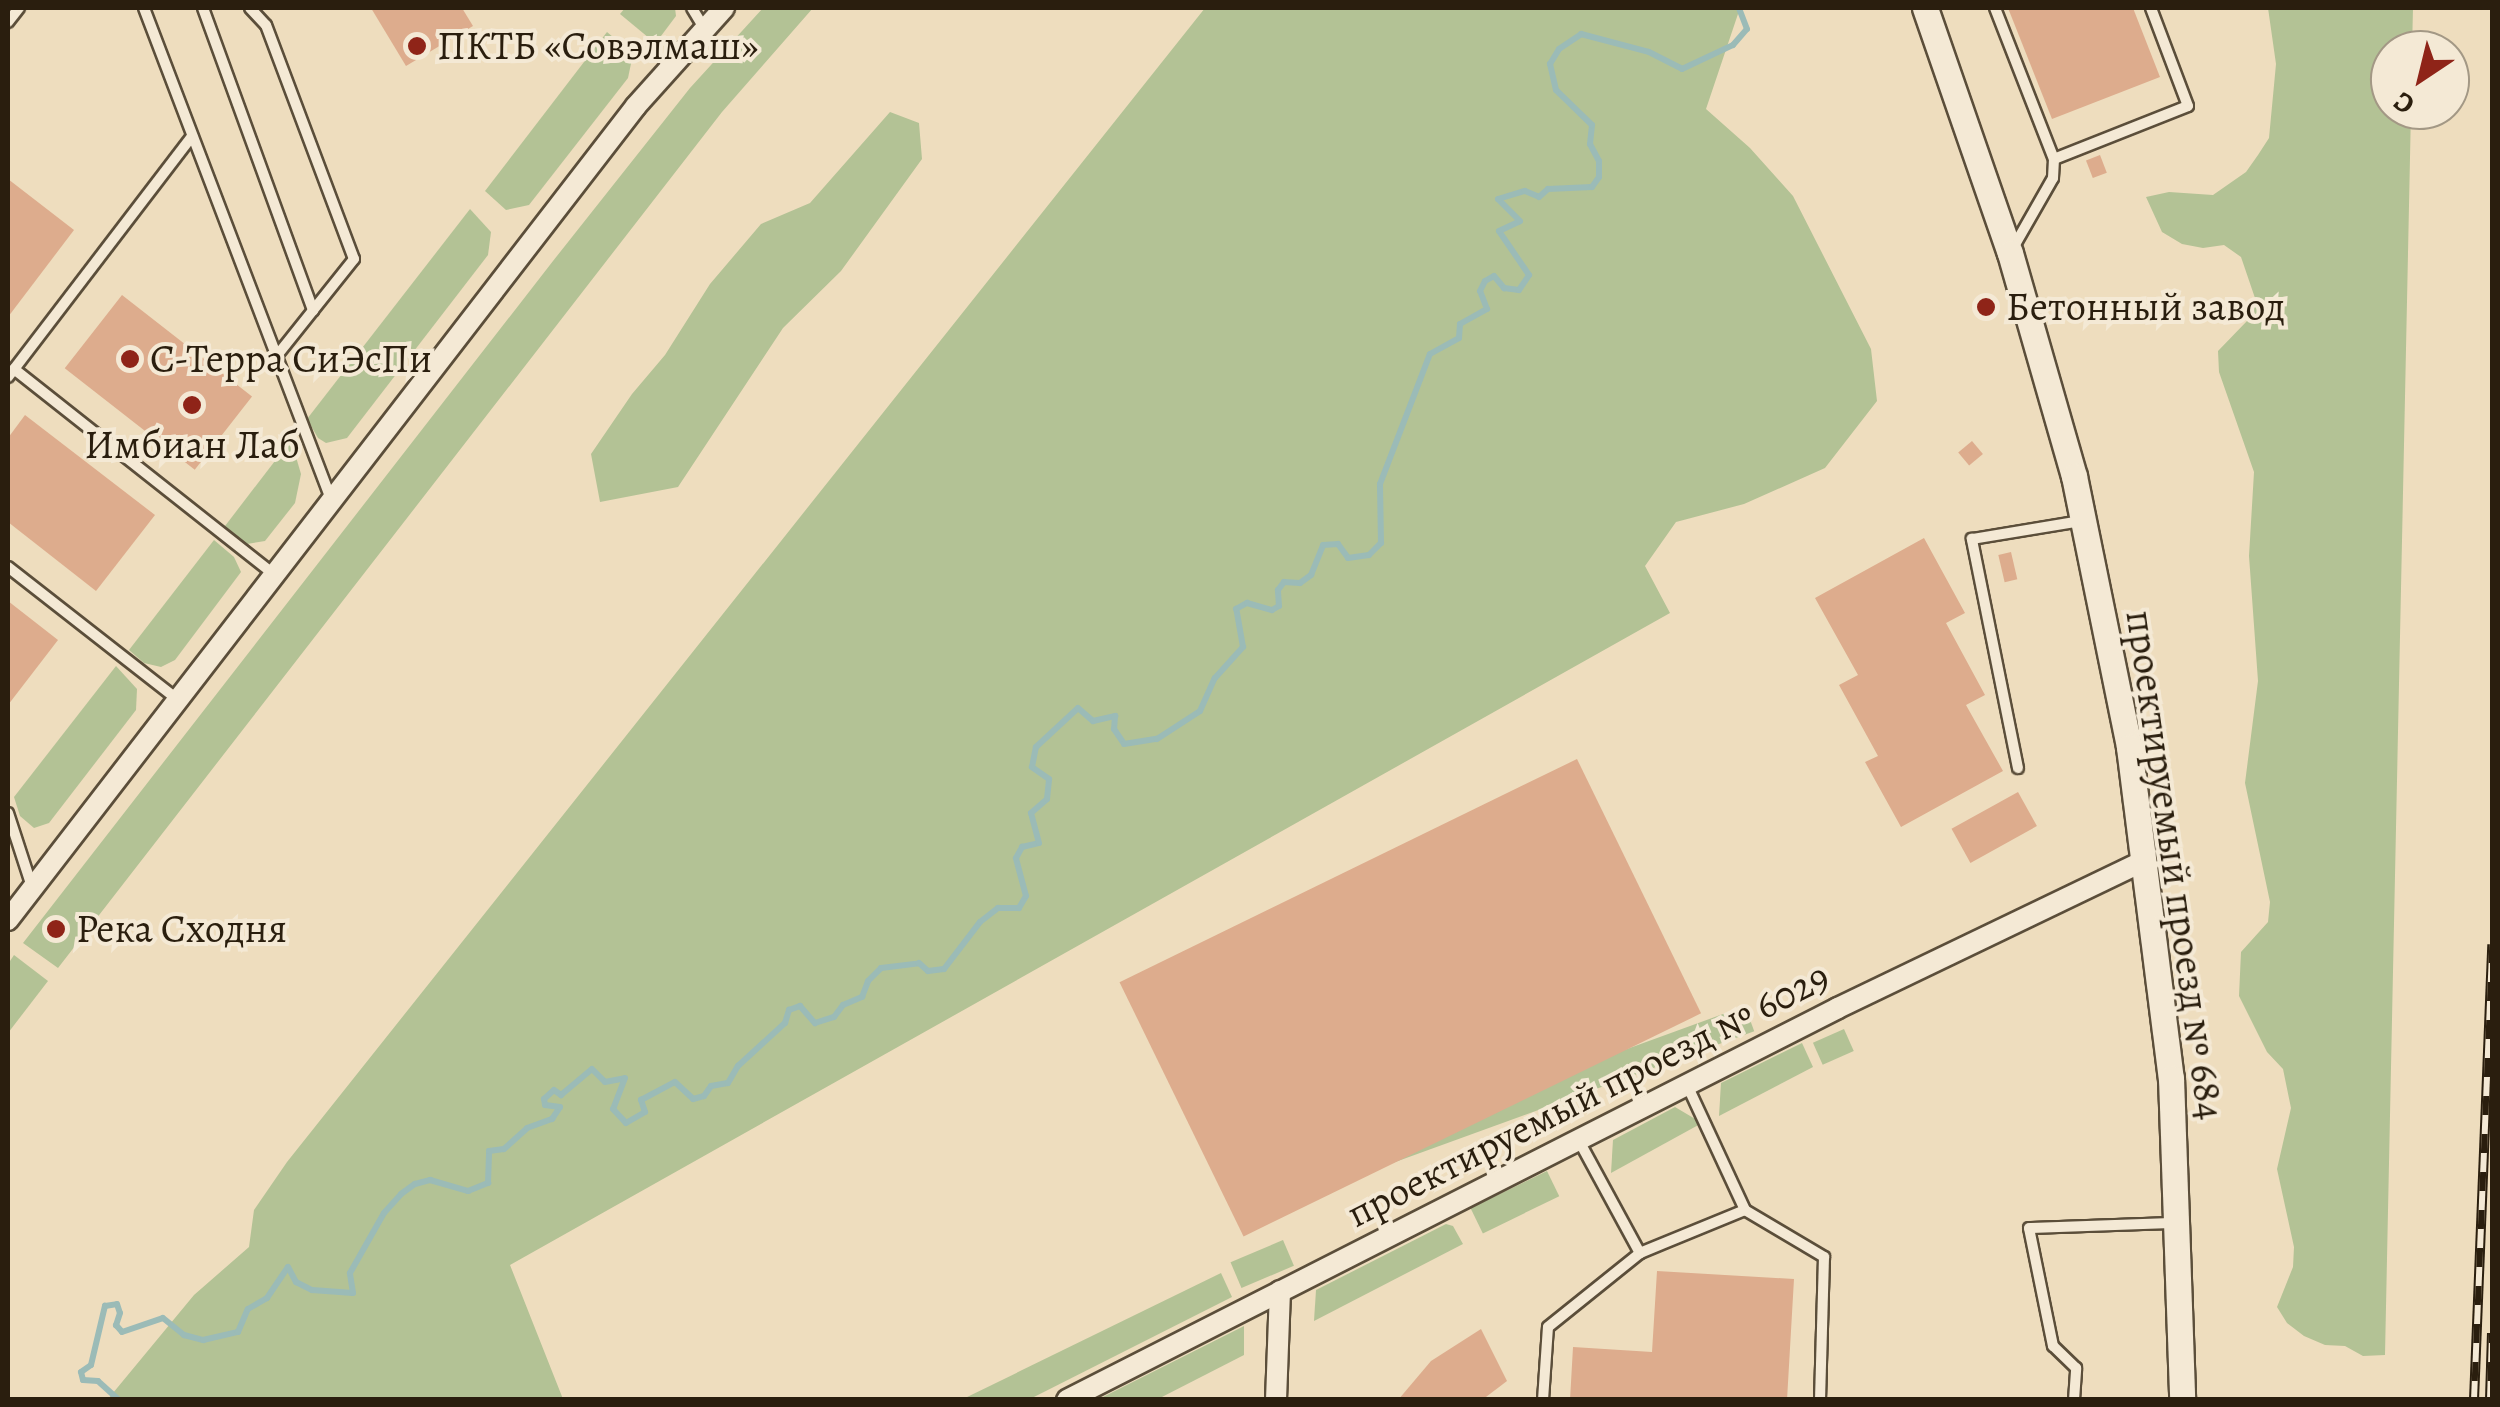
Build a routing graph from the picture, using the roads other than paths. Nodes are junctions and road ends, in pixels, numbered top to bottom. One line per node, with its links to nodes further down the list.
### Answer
1 (18, 8): 10 (lane)
2 (144, 8): 12 (lane)
3 (202, 8): 15 (lane)
4 (250, 8): 15 (lane)
5 (692, 8): 11 (lane)
6 (724, 8): 11 (street)
7 (1924, 8): 14 (street, проектируемый проезд № 684)
8 (1995, 8): 13 (lane)
9 (2152, 8): 13 (lane)
10 (8, 22)
11 (704, 28): 18 (street)
12 (192, 136): 16 (lane); 17 (lane)
13 (2054, 159): 14 (lane)
14 (2010, 253): 19 (street, проектируемый проезд № 684)
15 (313, 311): 16 (lane)
16 (275, 358): 18 (lane)
17 (10, 373): 21 (lane)
18 (331, 499): 21 (street)
19 (2084, 520): 23 (lane); 25 (street, проектируемый проезд № 684)
20 (8, 566): 22 (lane)
21 (274, 574): 22 (street)
22 (178, 700): 26 (street)
23 (2018, 768)
24 (8, 813): 26 (lane)
25 (2144, 860): 28 (street, проектируемый проезд № 6029); 31 (street, проектируемый проезд № 684)
26 (32, 888): 27 (street)
27 (8, 920)
28 (1687, 1084): 29 (street, проектируемый проезд № 6029); 30 (lane)
29 (1578, 1139): 32 (lane); 33 (street, проектируемый проезд № 6029)
30 (1745, 1210): 32 (lane); 37 (lane)
31 (2179, 1222): 38 (lane); 39 (street, проектируемый проезд № 684)
32 (1640, 1252): 36 (lane)
33 (1280, 1291): 34 (street, проектируемый проезд № 6029); 35 (street)
34 (1068, 1400)
35 (1276, 1400)
36 (1542, 1400)
37 (1820, 1400)
38 (2074, 1400)
39 (2182, 1400)

